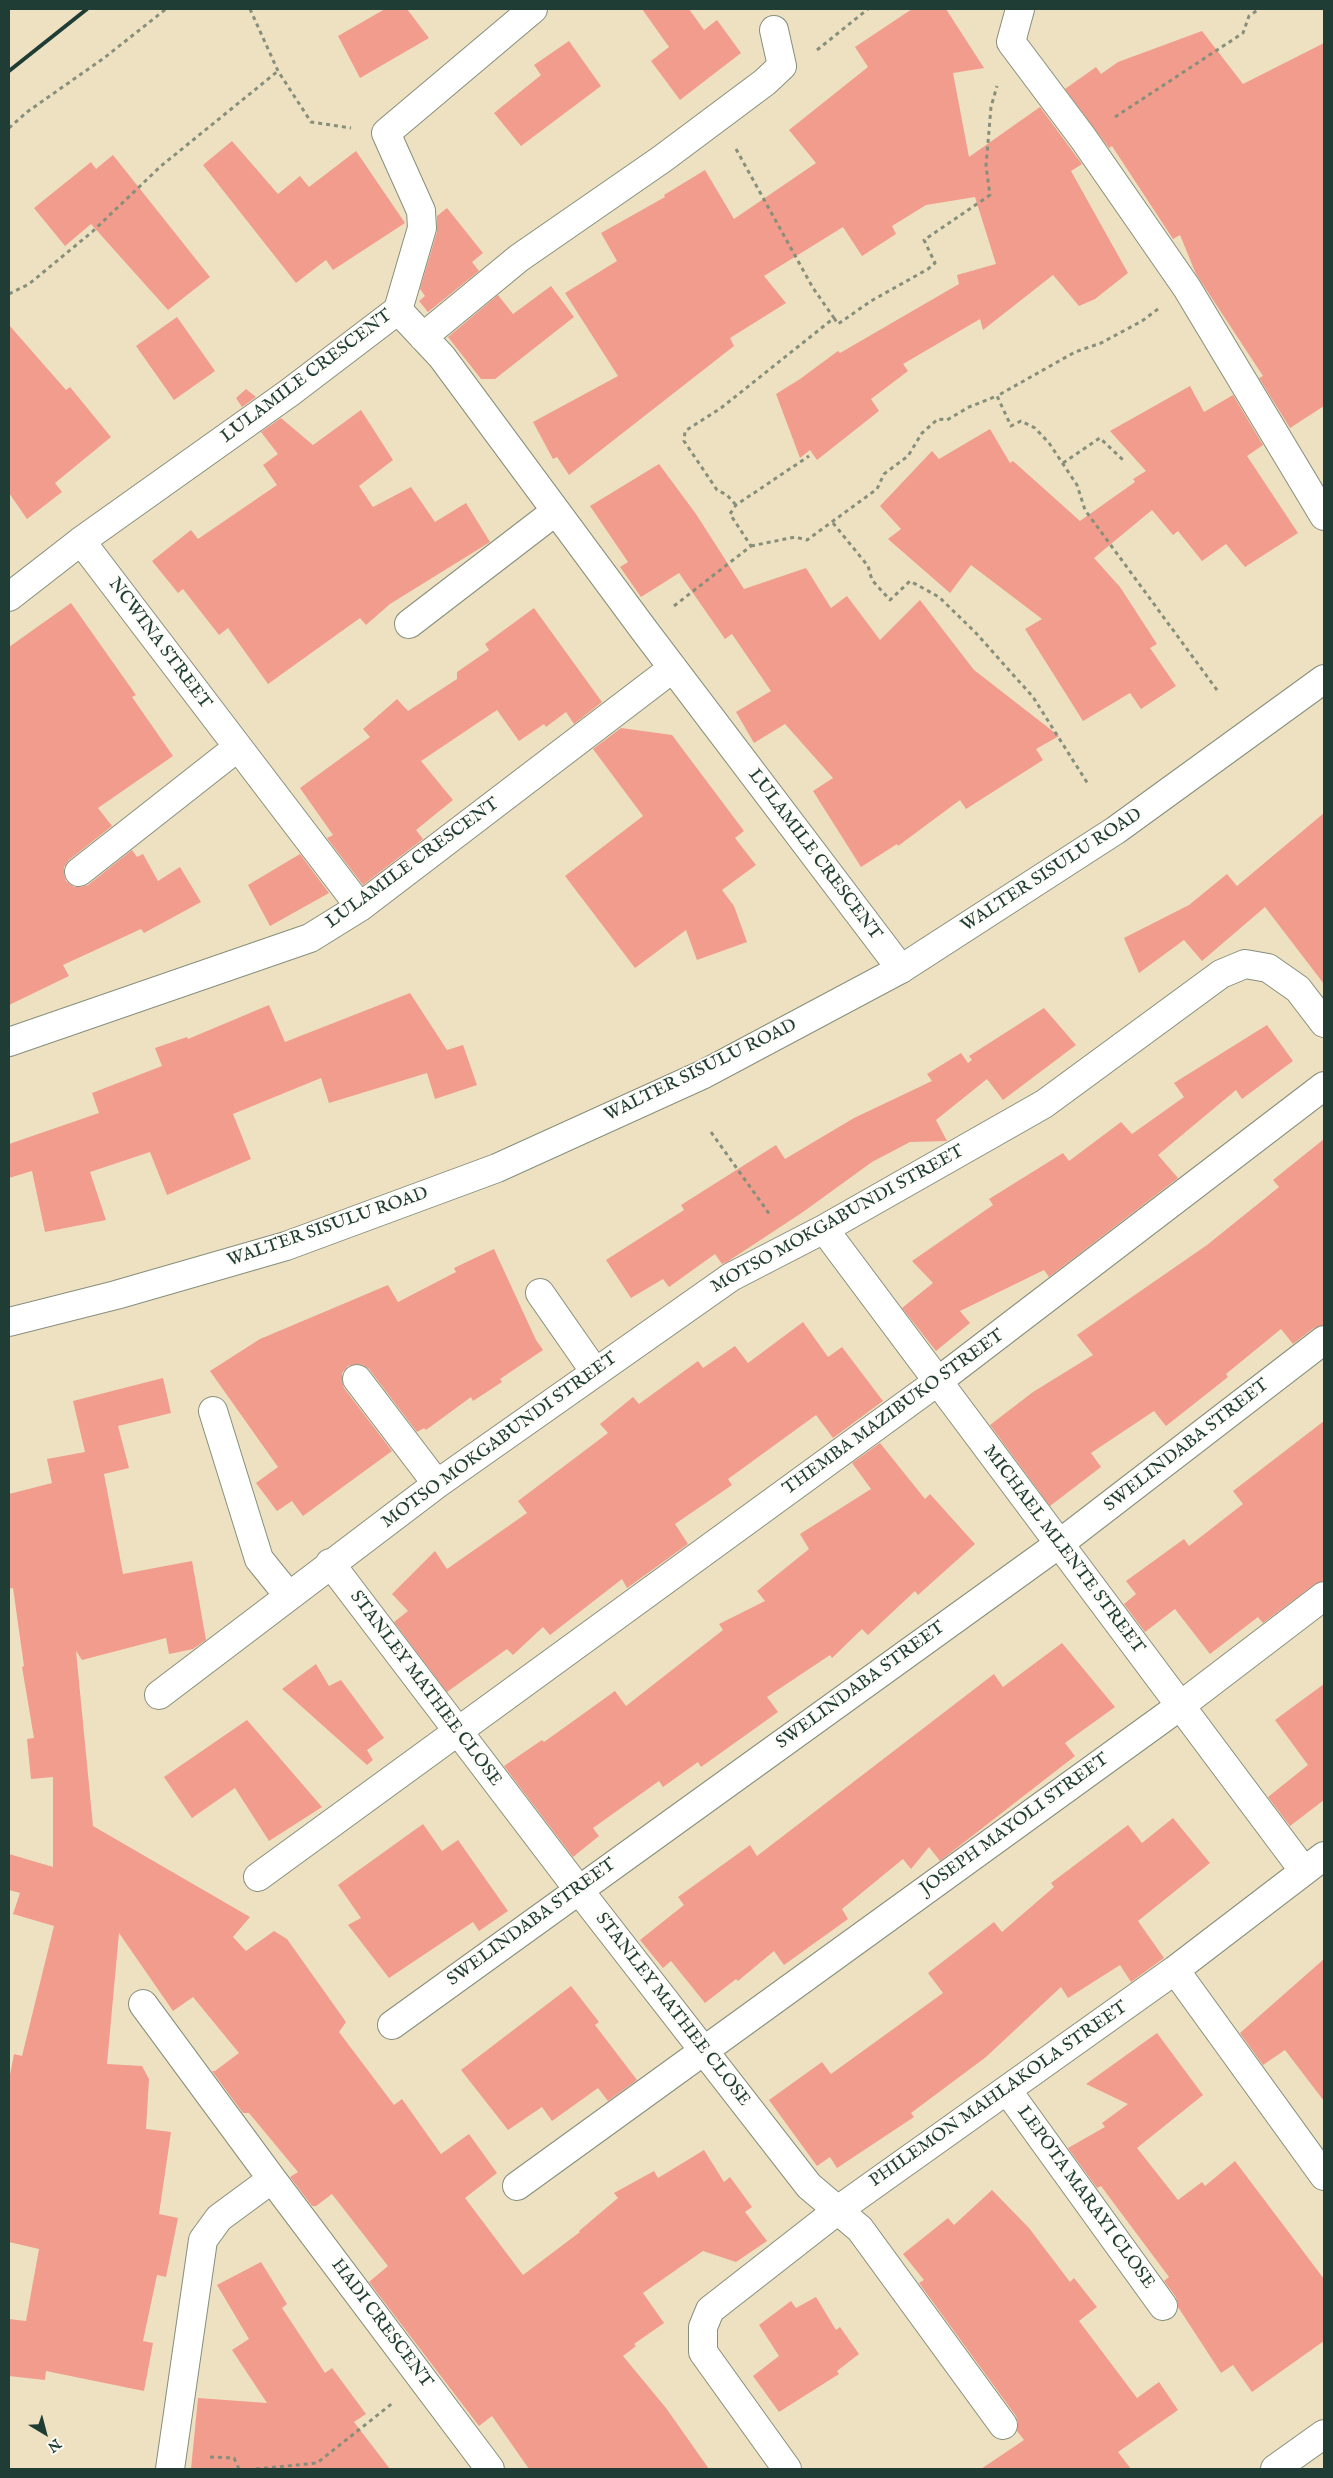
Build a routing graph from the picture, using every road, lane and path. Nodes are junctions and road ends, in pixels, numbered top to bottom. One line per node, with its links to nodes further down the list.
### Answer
1 (166, 9): 12 (path)
2 (250, 9): 10 (path)
3 (532, 9): 13 (street)
4 (868, 9): 9 (path)
5 (1020, 9): 8 (street)
6 (1259, 9): 14 (path)
7 (774, 30): 9 (street)
8 (1011, 42): 14 (street); 18 (path)
9 (782, 66): 11 (street)
10 (278, 71): 13 (path); 16 (path)
11 (718, 118): 18 (path); 19 (street)
12 (9, 128)
13 (386, 133): 17 (street)
14 (1083, 138): 15 (street)
15 (1188, 288): 20 (path); 26 (street)
16 (9, 294)
17 (398, 310): 19 (street, LULAMILE CRESCENT); 28 (street, LULAMILE CRESCENT)
18 (834, 318): 24 (path)
19 (423, 338): 25 (street, LULAMILE CRESCENT)
20 (997, 396): 23 (path); 27 (path)
21 (809, 456): 24 (path)
22 (1122, 460): 23 (path)
23 (1062, 463): 35 (path)
24 (736, 505): 29 (path)
25 (556, 511): 31 (street); 32 (street, LULAMILE CRESCENT)
26 (1324, 516)
27 (833, 523): 29 (path); 37 (path)
28 (82, 541): 30 (street, LULAMILE CRESCENT); 36 (street, NCWINA STREET)
29 (751, 546): 32 (path)
30 (9, 597)
31 (409, 624)
32 (644, 630): 33 (street, LULAMILE CRESCENT)
33 (673, 668): 39 (street, LULAMILE CRESCENT); 40 (street, LULAMILE CRESCENT)
34 (1324, 679): 40 (street, WALTER SISULU ROAD)
35 (1217, 690)
36 (238, 747): 38 (street); 39 (street, NCWINA STREET)
37 (1088, 784)
38 (79, 872)
39 (360, 906): 42 (street, LULAMILE CRESCENT)
40 (901, 970): 48 (street, WALTER SISULU ROAD)
41 (1324, 1023): 45 (street, MOTSO MOKGABUNDI STREET)
42 (9, 1042)
43 (1324, 1086): 52 (street, THEMBA MAZIBUKO STREET)
44 (710, 1132): 46 (path)
45 (824, 1229): 46 (street, MOTSO MOKGABUNDI STREET); 52 (street, MICHAEL MLENTE STREET)
46 (792, 1246): 50 (street, MOTSO MOKGABUNDI STREET)
47 (540, 1293): 50 (street)
48 (9, 1322)
49 (1324, 1340): 55 (street, SWELINDABA STREET)
50 (595, 1372): 54 (street, MOTSO MOKGABUNDI STREET)
51 (357, 1379): 54 (street)
52 (937, 1382): 55 (street, MICHAEL MLENTE STREET); 61 (street, THEMBA MAZIBUKO STREET)
53 (213, 1411): 57 (street)
54 (437, 1484): 56 (street, MOTSO MOKGABUNDI STREET)
55 (1059, 1544): 60 (street, MICHAEL MLENTE STREET); 64 (street, SWELINDABA STREET)
56 (330, 1563): 57 (street, MOTSO MOKGABUNDI STREET); 61 (street, STANLEY MATHEE CLOSE)
57 (288, 1596): 59 (street, MOTSO MOKGABUNDI STREET)
58 (1324, 1596): 60 (street, JOSEPH MAYOLI STREET)
59 (159, 1695)
60 (1180, 1706): 62 (street, MICHAEL MLENTE STREET); 68 (street, JOSEPH MAYOLI STREET)
61 (458, 1732): 63 (street, THEMBA MAZIBUKO STREET); 64 (street, STANLEY MATHEE CLOSE)
62 (1314, 1864): 65 (street, PHILEMON MAHLAKOLA STREET)
63 (258, 1877)
64 (578, 1889): 67 (street, SWELINDABA STREET); 68 (street, STANLEY MATHEE CLOSE)
65 (1175, 1970): 69 (street, PHILEMON MAHLAKOLA STREET); 70 (street)
66 (143, 2004): 71 (street, HADI CRESCENT)
67 (392, 2025)
68 (704, 2051): 72 (street, JOSEPH MAYOLI STREET); 73 (street, STANLEY MATHEE CLOSE)
69 (1007, 2090): 73 (street, PHILEMON MAHLAKOLA STREET); 74 (street, LEPOTA MARAYI CLOSE)
70 (1324, 2176)
71 (272, 2179): 75 (street, HADI CRESCENT); 79 (street)
72 (517, 2186)
73 (838, 2210): 76 (street, STANLEY MATHEE CLOSE); 82 (street, PHILEMON MAHLAKOLA STREET)
74 (1163, 2306)
75 (422, 2380): 78 (path); 81 (street, HADI CRESCENT)
76 (1003, 2426)
77 (1324, 2434): 83 (street)
78 (288, 2467): 80 (path)
79 (170, 2469)
80 (256, 2469)
81 (490, 2469)
82 (787, 2469)
83 (1275, 2469)

